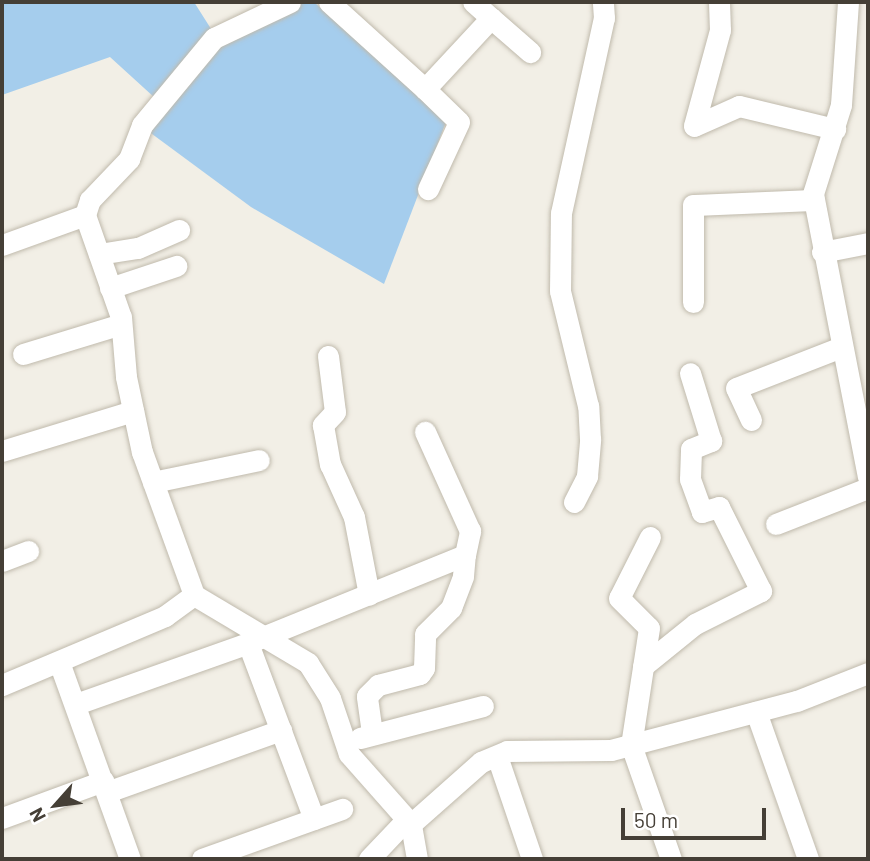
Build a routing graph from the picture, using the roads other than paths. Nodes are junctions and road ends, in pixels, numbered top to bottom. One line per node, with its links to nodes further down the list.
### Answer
1 (290, 2): 13 (street)
2 (329, 2): 9 (street)
3 (473, 2): 7 (street)
4 (603, 2): 36 (street)
5 (719, 2): 10 (street)
6 (848, 2): 10 (street)
7 (491, 18): 8 (street); 9 (street)
8 (530, 52)
9 (425, 89): 11 (street)
10 (835, 129): 12 (street)
11 (428, 189)
12 (814, 200): 17 (street); 21 (street)
13 (85, 215): 16 (street); 18 (street)
14 (179, 230): 18 (street)
15 (868, 243): 17 (street)
16 (2, 245)
17 (822, 252): 23 (street)
18 (99, 254): 20 (street)
19 (176, 266): 20 (street)
20 (110, 288): 22 (street)
21 (693, 302)
22 (121, 324): 24 (street); 28 (street)
23 (841, 347): 27 (street); 29 (street)
24 (23, 355)
25 (328, 356): 43 (street)
26 (690, 373): 46 (street)
27 (859, 392): 33 (street)
28 (133, 411): 31 (street); 34 (street)
29 (751, 420)
30 (425, 432): 40 (street)
31 (2, 451)
32 (259, 460): 34 (street)
33 (868, 477)
34 (153, 482): 42 (street)
35 (868, 488): 37 (street)
36 (574, 502)
37 (775, 524)
38 (650, 537): 46 (street)
39 (28, 551): 41 (street)
40 (465, 555): 43 (street); 53 (street)
41 (2, 561)
42 (194, 595): 44 (street); 45 (street)
43 (369, 595): 44 (street)
44 (256, 640): 49 (street); 52 (street); 55 (street)
45 (59, 662): 48 (street); 49 (street)
46 (643, 666): 54 (street)
47 (868, 673): 51 (street)
48 (2, 685)
49 (76, 704): 57 (street)
50 (483, 706): 53 (street)
51 (756, 712): 54 (street); 68 (street)
52 (281, 730): 57 (street); 60 (street)
53 (372, 733): 55 (street)
54 (631, 744): 56 (street); 67 (street)
55 (346, 746): 61 (street)
56 (497, 756): 61 (street); 66 (street)
57 (105, 786): 59 (street); 62 (street)
58 (342, 809): 60 (street)
59 (2, 818)
60 (314, 819): 63 (street)
61 (409, 821): 64 (street); 65 (street)
62 (130, 859)
63 (202, 859)
64 (369, 859)
65 (417, 859)
66 (532, 859)
67 (671, 859)
68 (808, 859)

